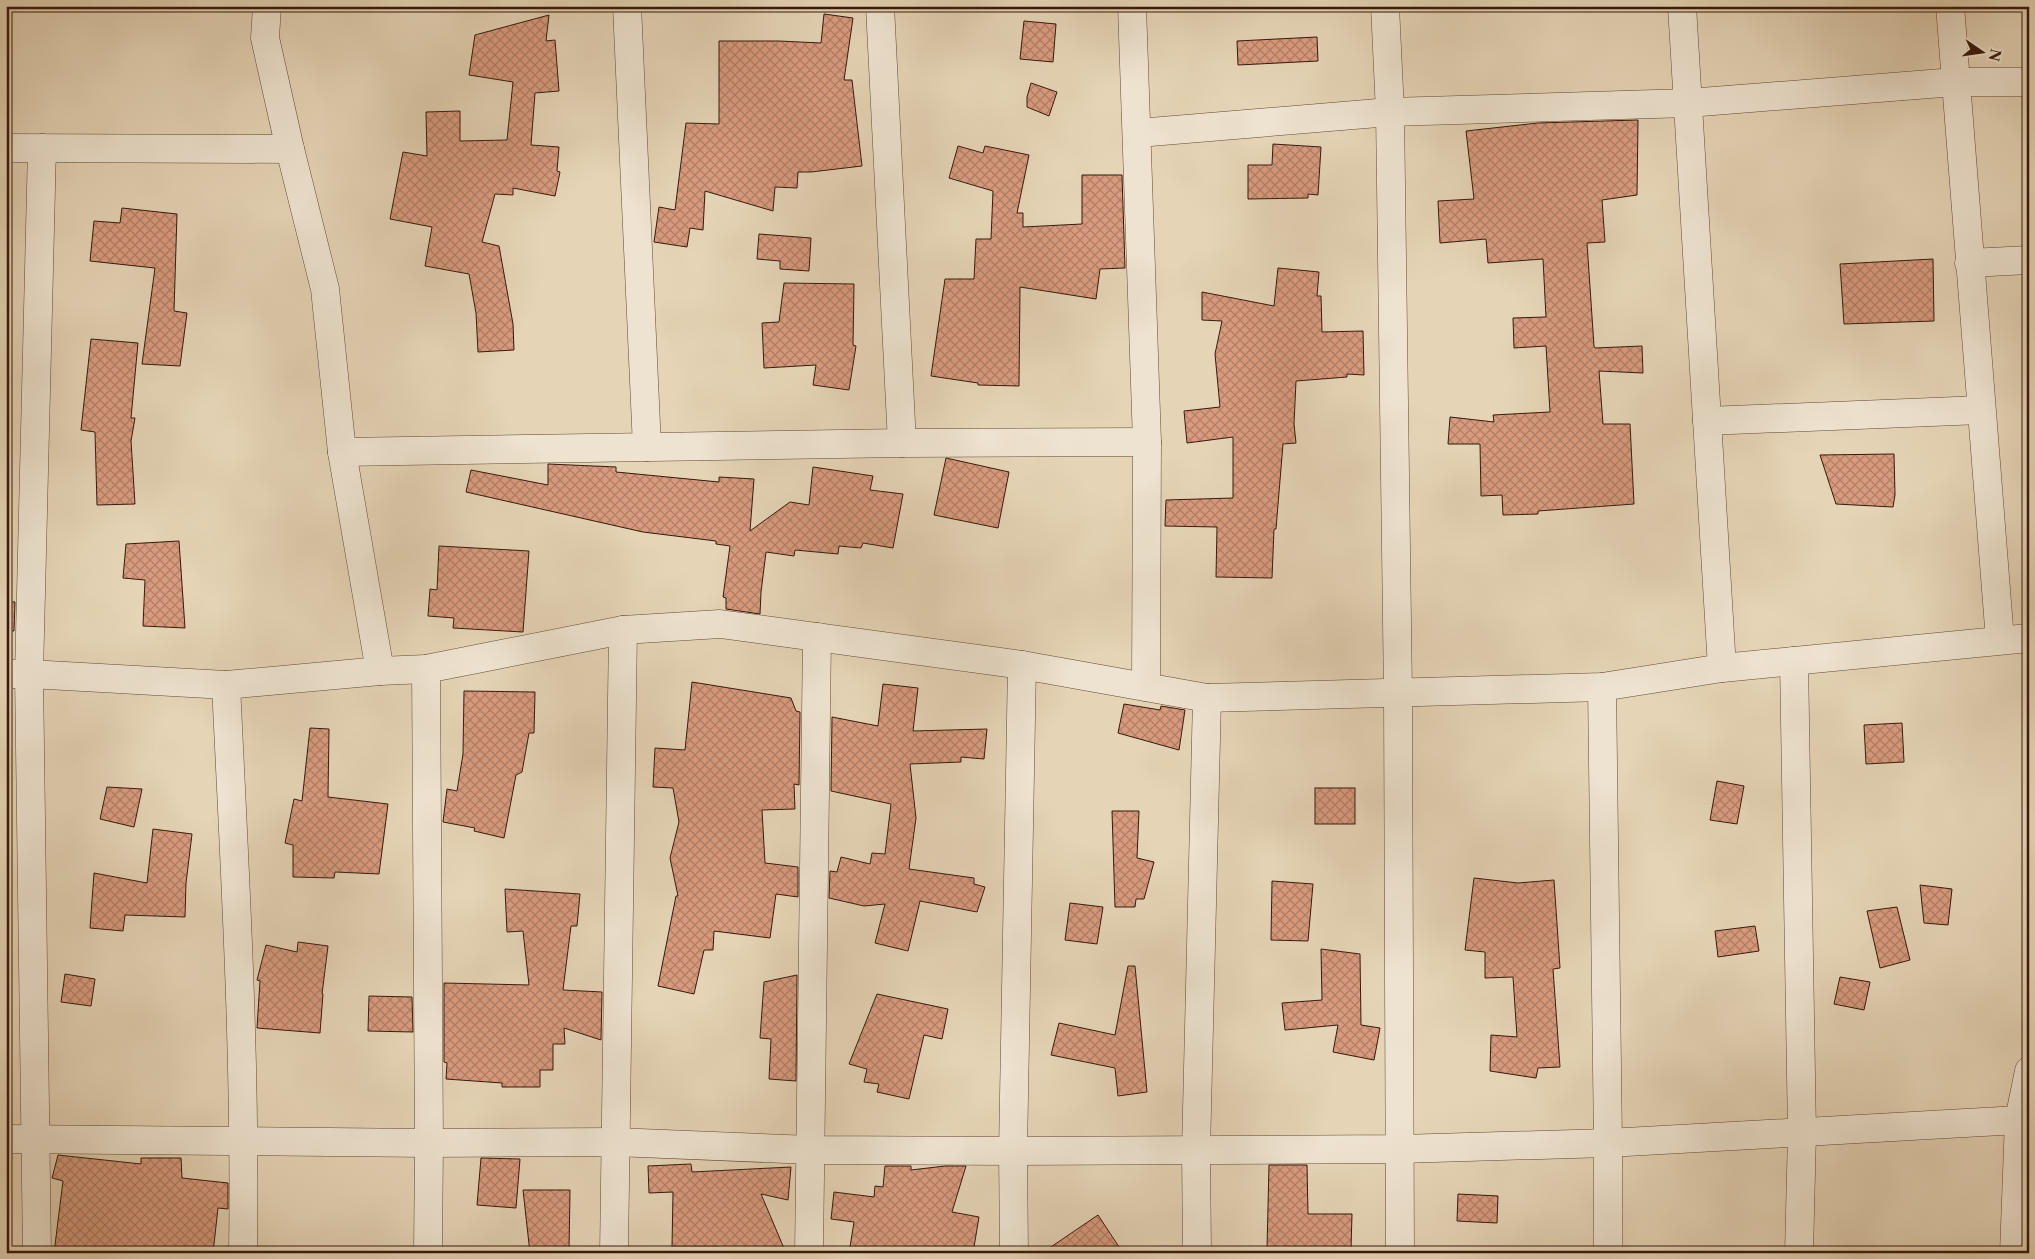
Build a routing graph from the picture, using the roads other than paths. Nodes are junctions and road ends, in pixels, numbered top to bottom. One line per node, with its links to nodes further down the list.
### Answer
1 (267, 6): 15 (street)
2 (627, 6): 22 (street)
3 (880, 6): 21 (street)
4 (1132, 6): 12 (street)
5 (1385, 6): 11 (street)
6 (1682, 6): 10 (street)
7 (1950, 6): 8 (street)
8 (1955, 82): 9 (street); 10 (street); 17 (street)
9 (2029, 82)
10 (1688, 103): 11 (street); 19 (street)
11 (1390, 112): 12 (street); 37 (street)
12 (1138, 133): 20 (street)
13 (6, 148): 14 (street)
14 (42, 148): 15 (street); 33 (street)
15 (290, 149): 23 (street)
16 (2029, 260): 17 (street)
17 (1969, 263): 18 (street)
18 (1981, 410): 19 (street); 27 (street)
19 (1707, 421): 30 (street)
20 (1147, 442): 21 (street); 35 (street)
21 (902, 444): 22 (street)
22 (647, 447): 23 (street)
23 (342, 452): 32 (street)
24 (623, 630): 25 (street); 31 (street); 45 (street)
25 (817, 637): 29 (street); 49 (street)
26 (2029, 638): 27 (street)
27 (2000, 640): 28 (street)
28 (1794, 661): 30 (street); 41 (street)
29 (1022, 665): 35 (street); 51 (street)
30 (1722, 668): 36 (street)
31 (426, 669): 32 (street); 46 (street)
32 (380, 671): 34 (street)
33 (18, 674): 34 (street); 43 (street)
34 (226, 685): 44 (street)
35 (1146, 687): 38 (street)
36 (1602, 687): 37 (street); 47 (street)
37 (1398, 694): 38 (street); 48 (street)
38 (1207, 698): 50 (street)
39 (2029, 1071): 40 (street)
40 (2019, 1120): 41 (street); 62 (street)
41 (1802, 1134): 47 (street); 61 (street)
42 (6, 1139): 43 (street)
43 (36, 1139): 44 (street); 52 (street)
44 (244, 1141): 46 (street); 53 (street)
45 (615, 1142): 46 (street); 49 (street); 55 (street)
46 (429, 1143): 54 (street)
47 (1608, 1143): 48 (street); 60 (street)
48 (1400, 1149): 50 (street); 59 (street)
49 (810, 1150): 51 (street); 56 (street)
50 (1196, 1151): 51 (street); 58 (street)
51 (1013, 1152): 57 (street)
52 (37, 1253)
53 (243, 1253)
54 (428, 1253)
55 (614, 1253)
56 (809, 1253)
57 (1014, 1253)
58 (1197, 1253)
59 (1400, 1253)
60 (1608, 1253)
61 (1799, 1253)
62 (2014, 1253)

